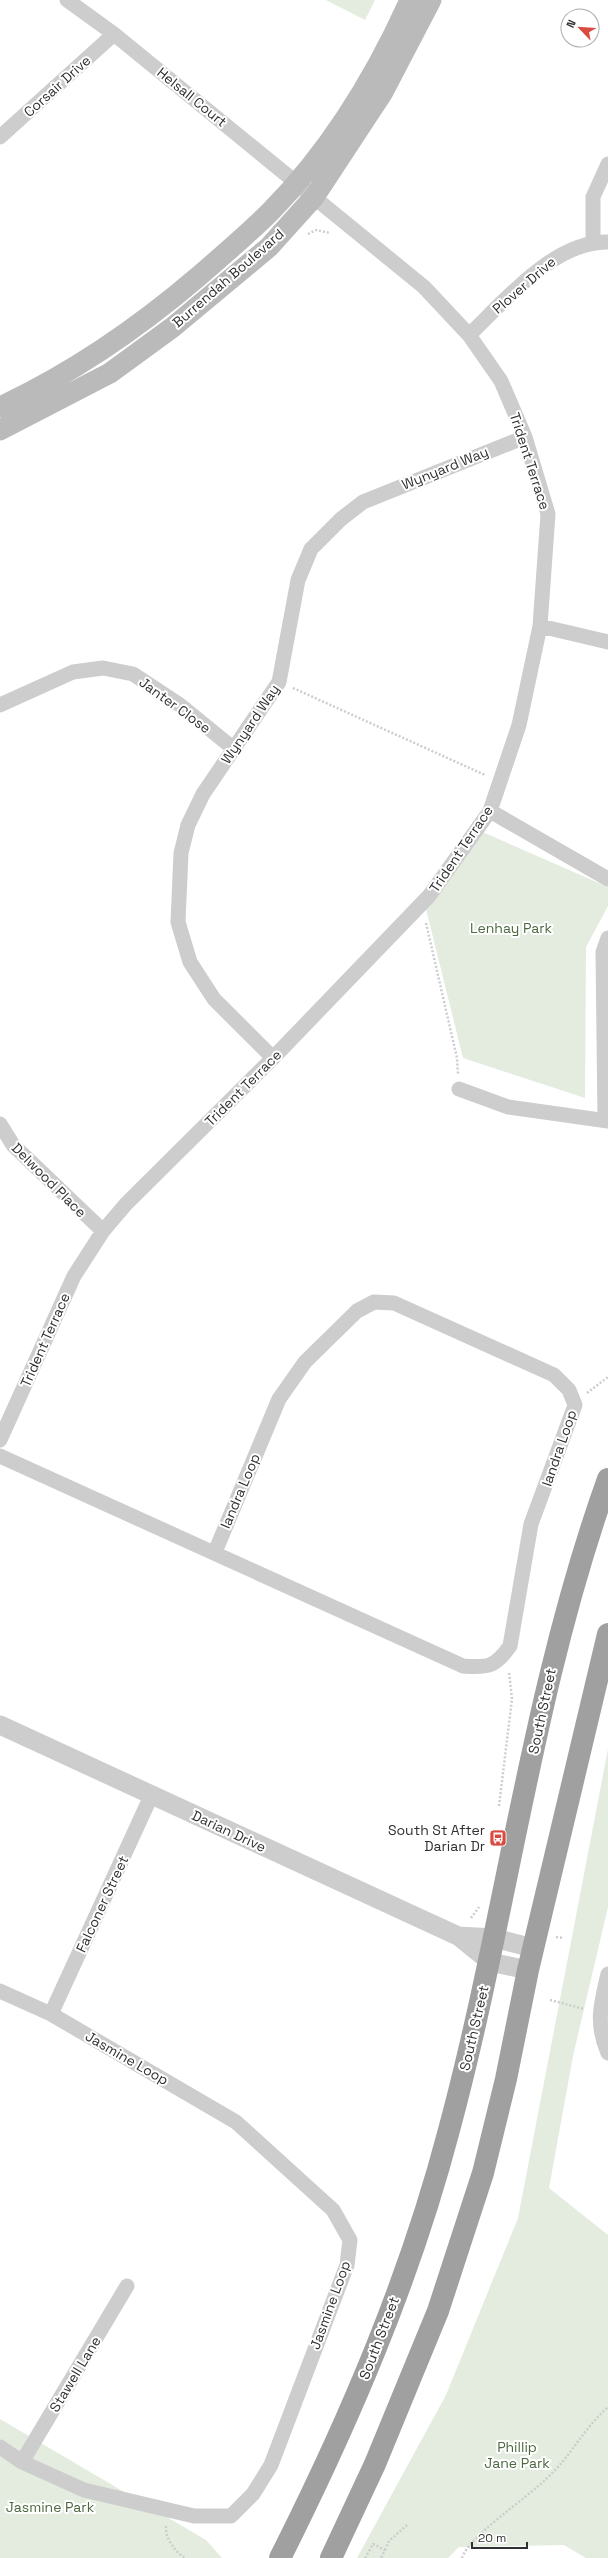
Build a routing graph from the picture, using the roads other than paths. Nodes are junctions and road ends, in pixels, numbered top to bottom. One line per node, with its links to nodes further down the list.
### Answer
1 (67, 0): 4 (street, Helsall Court)
2 (410, 0): 7 (main road, Burrendah Boulevard)
3 (431, 0): 8 (main road, Burrendah Boulevard)
4 (114, 34): 5 (street, Corsair Drive); 7 (street, Helsall Court)
5 (0, 137)
6 (608, 164): 9 (street)
7 (296, 183): 8 (street, Helsall Court); 12 (main road, Burrendah Boulevard)
8 (314, 197): 11 (street, Trident Terrace); 13 (main road, Burrendah Boulevard)
9 (593, 242): 10 (street, Plover Drive); 11 (street, Plover Drive)
10 (608, 242)
11 (469, 335): 14 (street, Trident Terrace)
12 (0, 407)
13 (0, 430)
14 (525, 436): 15 (street, Trident Terrace); 18 (street, Wynyard Way)
15 (540, 626): 16 (street); 19 (street, Trident Terrace)
16 (608, 642)
17 (0, 705): 18 (street, Janter Close)
18 (234, 748): 22 (street, Wynyard Way)
19 (490, 811): 20 (street); 22 (street, Trident Terrace)
20 (608, 879)
21 (608, 938): 24 (street)
22 (272, 1058): 26 (street, Trident Terrace)
23 (459, 1089): 24 (street)
24 (606, 1120)
25 (0, 1124): 26 (street, Delwood Place)
26 (103, 1231): 27 (street, Trident Terrace)
27 (0, 1440)
28 (0, 1456): 30 (street)
29 (608, 1479): 35 (highway, South Street)
30 (215, 1552): 30 (street, Iandra Loop)
31 (608, 1634): 36 (highway)
32 (0, 1725): 33 (street, Darian Drive)
33 (152, 1794): 34 (street, Darian Drive); 41 (street, Falconer Street)
34 (458, 1936): 35 (street, Darian Drive); 37 (street, Darian Drive)
35 (494, 1938): 36 (street, Darian Drive); 37 (highway, South Street)
36 (533, 1948): 38 (highway)
37 (490, 1962): 38 (street, Darian Drive); 46 (highway, South Street)
38 (528, 1970): 47 (highway)
39 (608, 1974): 42 (street)
40 (0, 1991): 41 (street, Jasmine Loop)
41 (51, 2014): 45 (street, Jasmine Loop)
42 (608, 2053)
43 (127, 2286): 45 (street, Stawell Lane)
44 (0, 2447): 45 (street, Jasmine Loop)
45 (22, 2462)
46 (280, 2558)
47 (331, 2558)

